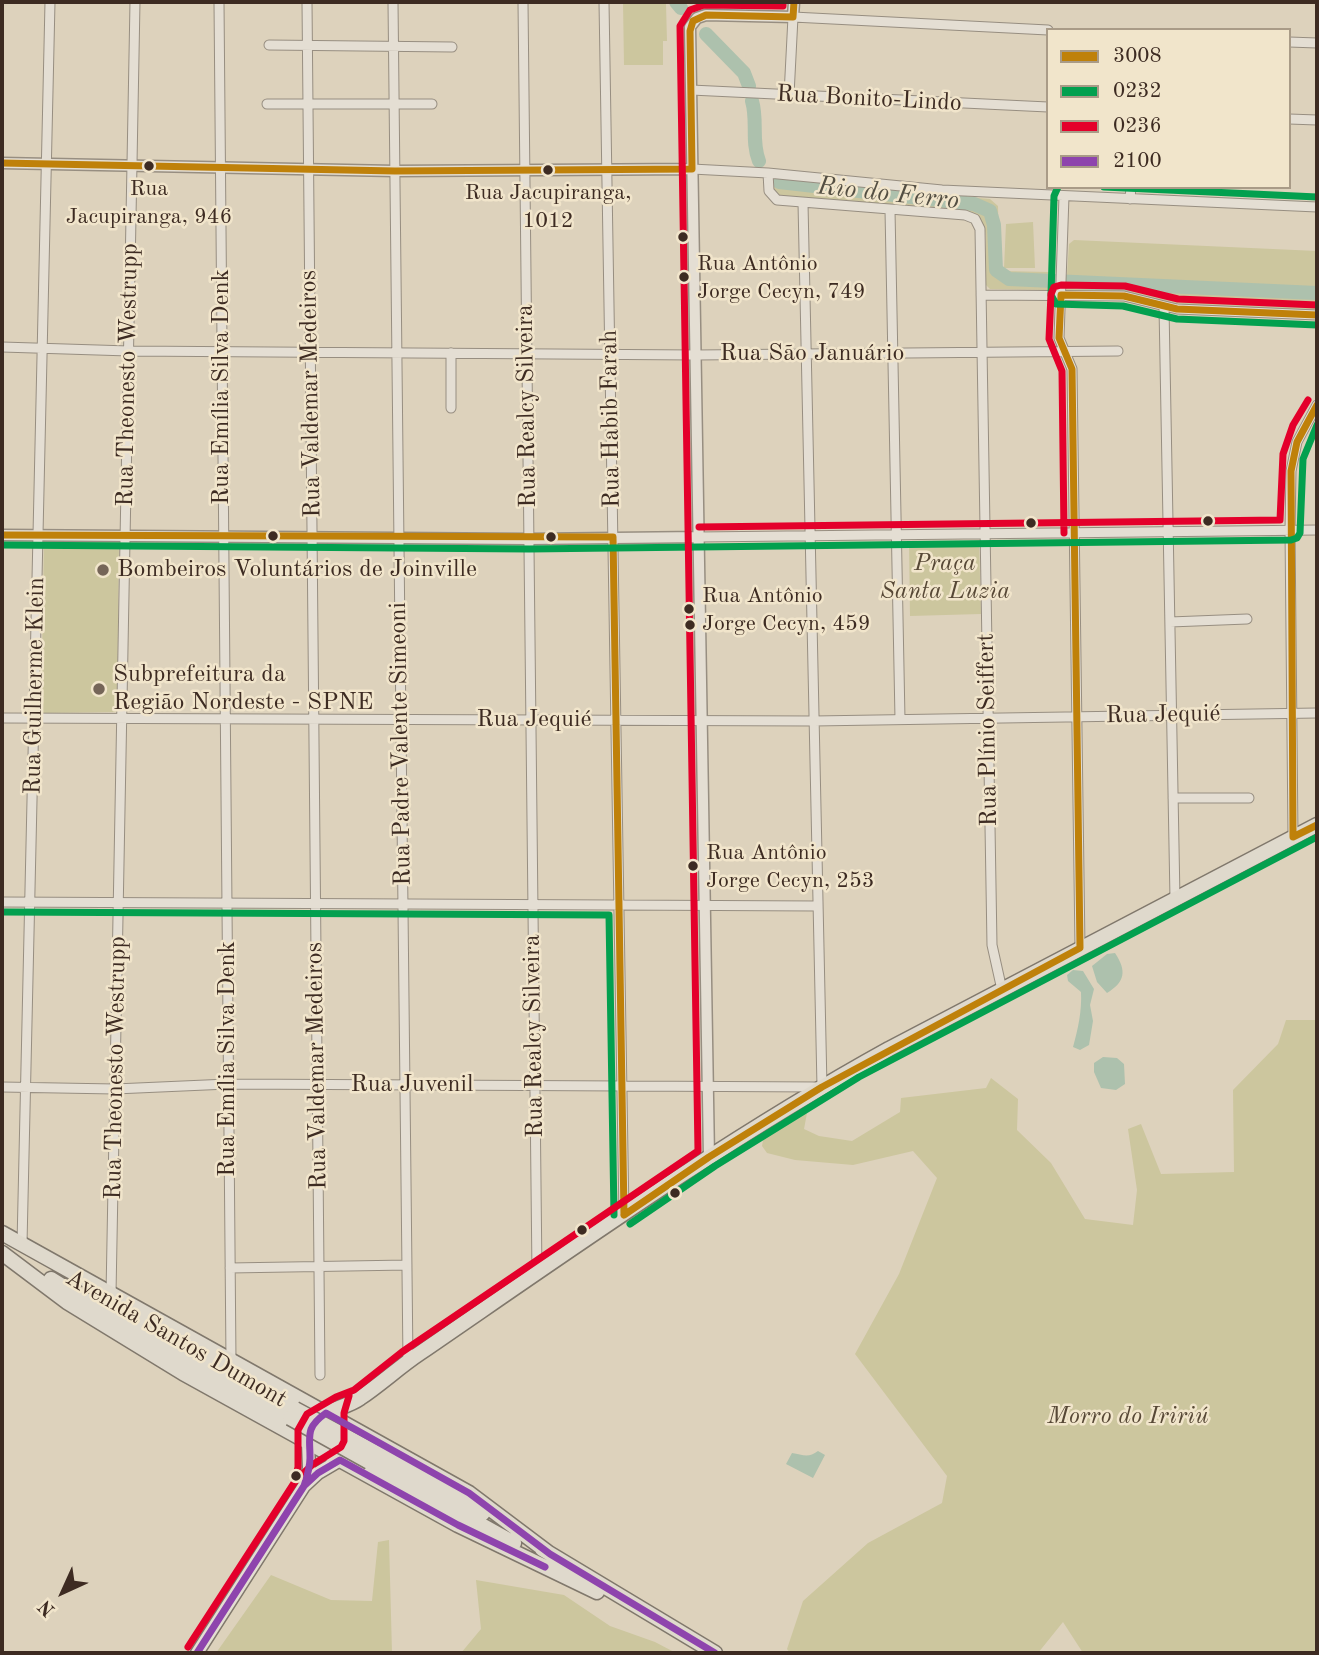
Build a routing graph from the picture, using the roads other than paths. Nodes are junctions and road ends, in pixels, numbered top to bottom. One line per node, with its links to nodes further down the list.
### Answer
1 (50, 2): 27 (street, Rua Guilherme Klein)
2 (135, 2): 28 (street, Rua Theonesto Westrupp)
3 (219, 2): 29 (street, Rua Emília Silva Denk)
4 (307, 2): 14 (street, Rua Valdemar Medeiros)
5 (393, 2): 15 (street, Rua Padre Valente Simeoni)
6 (523, 2): 33 (street, Rua Realcy Silveira)
7 (604, 2): 32 (street, Rua Habib Farah)
8 (794, 2): 9 (street)
9 (793, 17): 10 (street); 17 (street); 18 (street)
10 (1046, 30)
11 (1291, 42): 12 (street)
12 (1317, 43)
13 (269, 45): 14 (street)
14 (308, 45): 15 (street); 20 (street, Rua Valdemar Medeiros)
15 (393, 46): 16 (street); 21 (street, Rua Padre Valente Simeoni)
16 (452, 47)
17 (691, 90): 18 (street, Rua Bonito-Lindo); 31 (street)
18 (789, 95): 23 (street, Rua Bonito-Lindo)
19 (267, 104): 20 (street)
20 (308, 104): 21 (street); 30 (street, Rua Valdemar Medeiros)
21 (394, 104): 22 (street); 34 (street, Rua Padre Valente Simeoni)
22 (432, 104)
23 (1046, 107)
24 (1291, 119): 25 (street)
25 (1317, 120)
26 (2, 163): 27 (street)
27 (46, 164): 28 (street); 47 (street, Rua Guilherme Klein)
28 (132, 166): 29 (street); 48 (street, Rua Theonesto Westrupp)
29 (220, 168): 30 (street); 49 (street, Rua Emília Silva Denk)
30 (309, 169): 34 (street); 52 (street, Rua Valdemar Medeiros)
31 (692, 169): 32 (street); 35 (street); 60 (street)
32 (607, 170): 33 (street); 57 (street, Rua Habib Farah)
33 (525, 171): 34 (street); 56 (street, Rua Realcy Silveira)
34 (395, 172): 54 (street, Rua Padre Valente Simeoni)
35 (768, 173): 37 (street); 39 (street)
36 (1131, 189): 38 (street)
37 (1064, 196): 38 (street); 42 (street)
38 (1130, 199): 40 (street)
39 (803, 203): 41 (street); 58 (street)
40 (1317, 207)
41 (890, 210): 43 (street, Rua Plínio Seiffert); 59 (street)
42 (1061, 287): 43 (street); 44 (street); 50 (street)
43 (981, 295): 53 (street, Rua Plínio Seiffert)
44 (1164, 307): 45 (street); 65 (street)
45 (1317, 315)
46 (2, 347): 47 (street, Rua São Januário)
47 (42, 348): 48 (street, Rua São Januário); 69 (street, Rua Guilherme Klein)
48 (129, 351): 49 (street, Rua São Januário); 70 (street, Rua Theonesto Westrupp)
49 (222, 351): 52 (street, Rua São Januário); 71 (street, Rua Emília Silva Denk)
50 (1063, 351): 51 (street, Rua São Januário); 53 (street, Rua São Januário); 66 (street)
51 (1118, 351)
52 (311, 352): 54 (street, Rua São Januário); 73 (street, Rua Valdemar Medeiros)
53 (982, 352): 59 (street, Rua São Januário); 67 (street, Rua Plínio Seiffert)
54 (397, 353): 55 (street, Rua São Januário); 77 (street, Rua Padre Valente Simeoni)
55 (451, 353): 56 (street, Rua São Januário); 62 (street)
56 (527, 353): 57 (street, Rua São Januário); 78 (street, Rua Realcy Silveira)
57 (610, 354): 60 (street, Rua São Januário); 74 (street, Rua Habib Farah)
58 (807, 354): 59 (street, Rua São Januário); 60 (street, Rua São Januário); 76 (street)
59 (893, 354): 72 (street)
60 (696, 355): 75 (street)
61 (1317, 405): 63 (street)
62 (451, 408)
63 (1290, 530): 64 (street); 65 (street); 81 (street)
64 (1317, 530)
65 (1168, 532): 66 (street); 80 (street)
66 (1074, 533): 67 (street); 84 (street)
67 (985, 534): 72 (street); 86 (street, Rua Plínio Seiffert)
68 (2, 535): 69 (street)
69 (38, 535): 70 (street); 87 (street, Rua Guilherme Klein)
70 (125, 536): 71 (street); 88 (street, Rua Theonesto Westrupp)
71 (223, 536): 73 (street); 90 (street, Rua Emília Silva Denk)
72 (897, 536): 76 (street); 89 (street)
73 (312, 537): 77 (street); 91 (street, Rua Valdemar Medeiros)
74 (613, 537): 75 (street); 78 (street); 94 (street, Rua Habib Farah)
75 (699, 537): 76 (street); 95 (street)
76 (811, 537): 96 (street)
77 (399, 538): 78 (street); 92 (street, Rua Padre Valente Simeoni)
78 (529, 539): 93 (street, Rua Realcy Silveira)
79 (1247, 619): 80 (street)
80 (1170, 622): 83 (street)
81 (1291, 713): 82 (street, Rua Jequié); 83 (street, Rua Jequié); 100 (street)
82 (1317, 713)
83 (1172, 715): 84 (street, Rua Jequié); 98 (street)
84 (1077, 716): 86 (street, Rua Jequié); 112 (street)
85 (2, 718): 87 (street, Rua Jequié)
86 (988, 718): 89 (street, Rua Jequié); 113 (street, Rua Plínio Seiffert)
87 (34, 719): 88 (street, Rua Jequié); 103 (street, Rua Guilherme Klein)
88 (122, 719): 90 (street, Rua Jequié); 104 (street, Rua Theonesto Westrupp)
89 (900, 719): 96 (street, Rua Jequié)
90 (225, 720): 91 (street, Rua Jequié); 105 (street, Rua Emília Silva Denk)
91 (314, 720): 92 (street, Rua Jequié); 106 (street, Rua Valdemar Medeiros)
92 (401, 720): 93 (street, Rua Jequié); 107 (street, Rua Padre Valente Simeoni)
93 (531, 720): 94 (street, Rua Jequié); 108 (street, Rua Realcy Silveira)
94 (616, 720): 95 (street, Rua Jequié); 109 (street, Rua Habib Farah)
95 (702, 720): 96 (street, Rua Jequié); 110 (street)
96 (814, 721): 111 (street)
97 (1248, 797): 98 (street)
98 (1173, 799): 101 (street)
99 (1317, 825): 100 (main road)
100 (1293, 837): 101 (main road)
101 (1175, 898): 112 (main road)
102 (2, 902): 103 (street)
103 (30, 903): 104 (street); 121 (street, Rua Guilherme Klein)
104 (119, 904): 105 (street); 123 (street, Rua Theonesto Westrupp)
105 (227, 904): 106 (street); 114 (street, Rua Emília Silva Denk)
106 (316, 904): 107 (street); 115 (street, Rua Valdemar Medeiros)
107 (403, 904): 108 (street); 116 (street, Rua Padre Valente Simeoni)
108 (533, 905): 109 (street); 117 (street, Rua Realcy Silveira)
109 (619, 905): 110 (street); 118 (street, Rua Habib Farah)
110 (705, 905): 111 (street); 119 (street)
111 (818, 905): 122 (street)
112 (1080, 948): 113 (main road)
113 (1002, 990): 122 (main road)
114 (228, 1083): 115 (street, Rua Juvenil); 123 (street, Rua Juvenil); 131 (street, Rua Emília Silva Denk)
115 (317, 1084): 116 (street, Rua Juvenil); 130 (street, Rua Valdemar Medeiros)
116 (405, 1084): 117 (street, Rua Juvenil); 129 (street, Rua Padre Valente Simeoni)
117 (535, 1085): 118 (street, Rua Juvenil); 132 (street, Rua Realcy Silveira)
118 (622, 1086): 119 (street, Rua Juvenil); 125 (street, Rua Habib Farah)
119 (708, 1086): 122 (street, Rua Juvenil); 124 (street)
120 (2, 1087): 121 (street, Rua Juvenil)
121 (26, 1087): 123 (street, Rua Juvenil); 127 (street, Rua Guilherme Klein)
122 (822, 1087): 124 (main road)
123 (115, 1089): 133 (street, Rua Theonesto Westrupp)
124 (709, 1157): 125 (main road)
125 (624, 1215): 132 (main road)
126 (2, 1234): 127 (main road); 139 (main road, Avenida Santos Dumont)
127 (22, 1244): 133 (main road)
128 (2, 1251): 139 (main road, Avenida Santos Dumont); 141 (main road)
129 (407, 1265): 130 (street); 135 (street, Rua Padre Valente Simeoni)
130 (319, 1266): 131 (street); 136 (street, Rua Valdemar Medeiros)
131 (230, 1268): 134 (street, Rua Emília Silva Denk)
132 (537, 1273): 135 (main road)
133 (111, 1294): 134 (main road)
134 (231, 1360): 138 (main road)
135 (408, 1361): 137 (main road)
136 (320, 1375)
137 (359, 1399): 138 (main road); 140 (main road)
138 (320, 1410): 140 (main road); 141 (main road)
139 (293, 1413): 142 (main road, Avenida Santos Dumont, bridge)
140 (353, 1429): 143 (main road); 145 (main road)
141 (308, 1442): 143 (main road); 144 (main road)
142 (372, 1457): 145 (main road, Avenida Santos Dumont); 146 (main road, Avenida Santos Dumont)
143 (340, 1460): 144 (main road); 146 (main road)
144 (304, 1486): 147 (main road)
145 (550, 1554): 149 (main road, Avenida Santos Dumont)
146 (597, 1592): 148 (main road, Avenida Santos Dumont)
147 (197, 1653)
148 (698, 1653)
149 (715, 1653)

